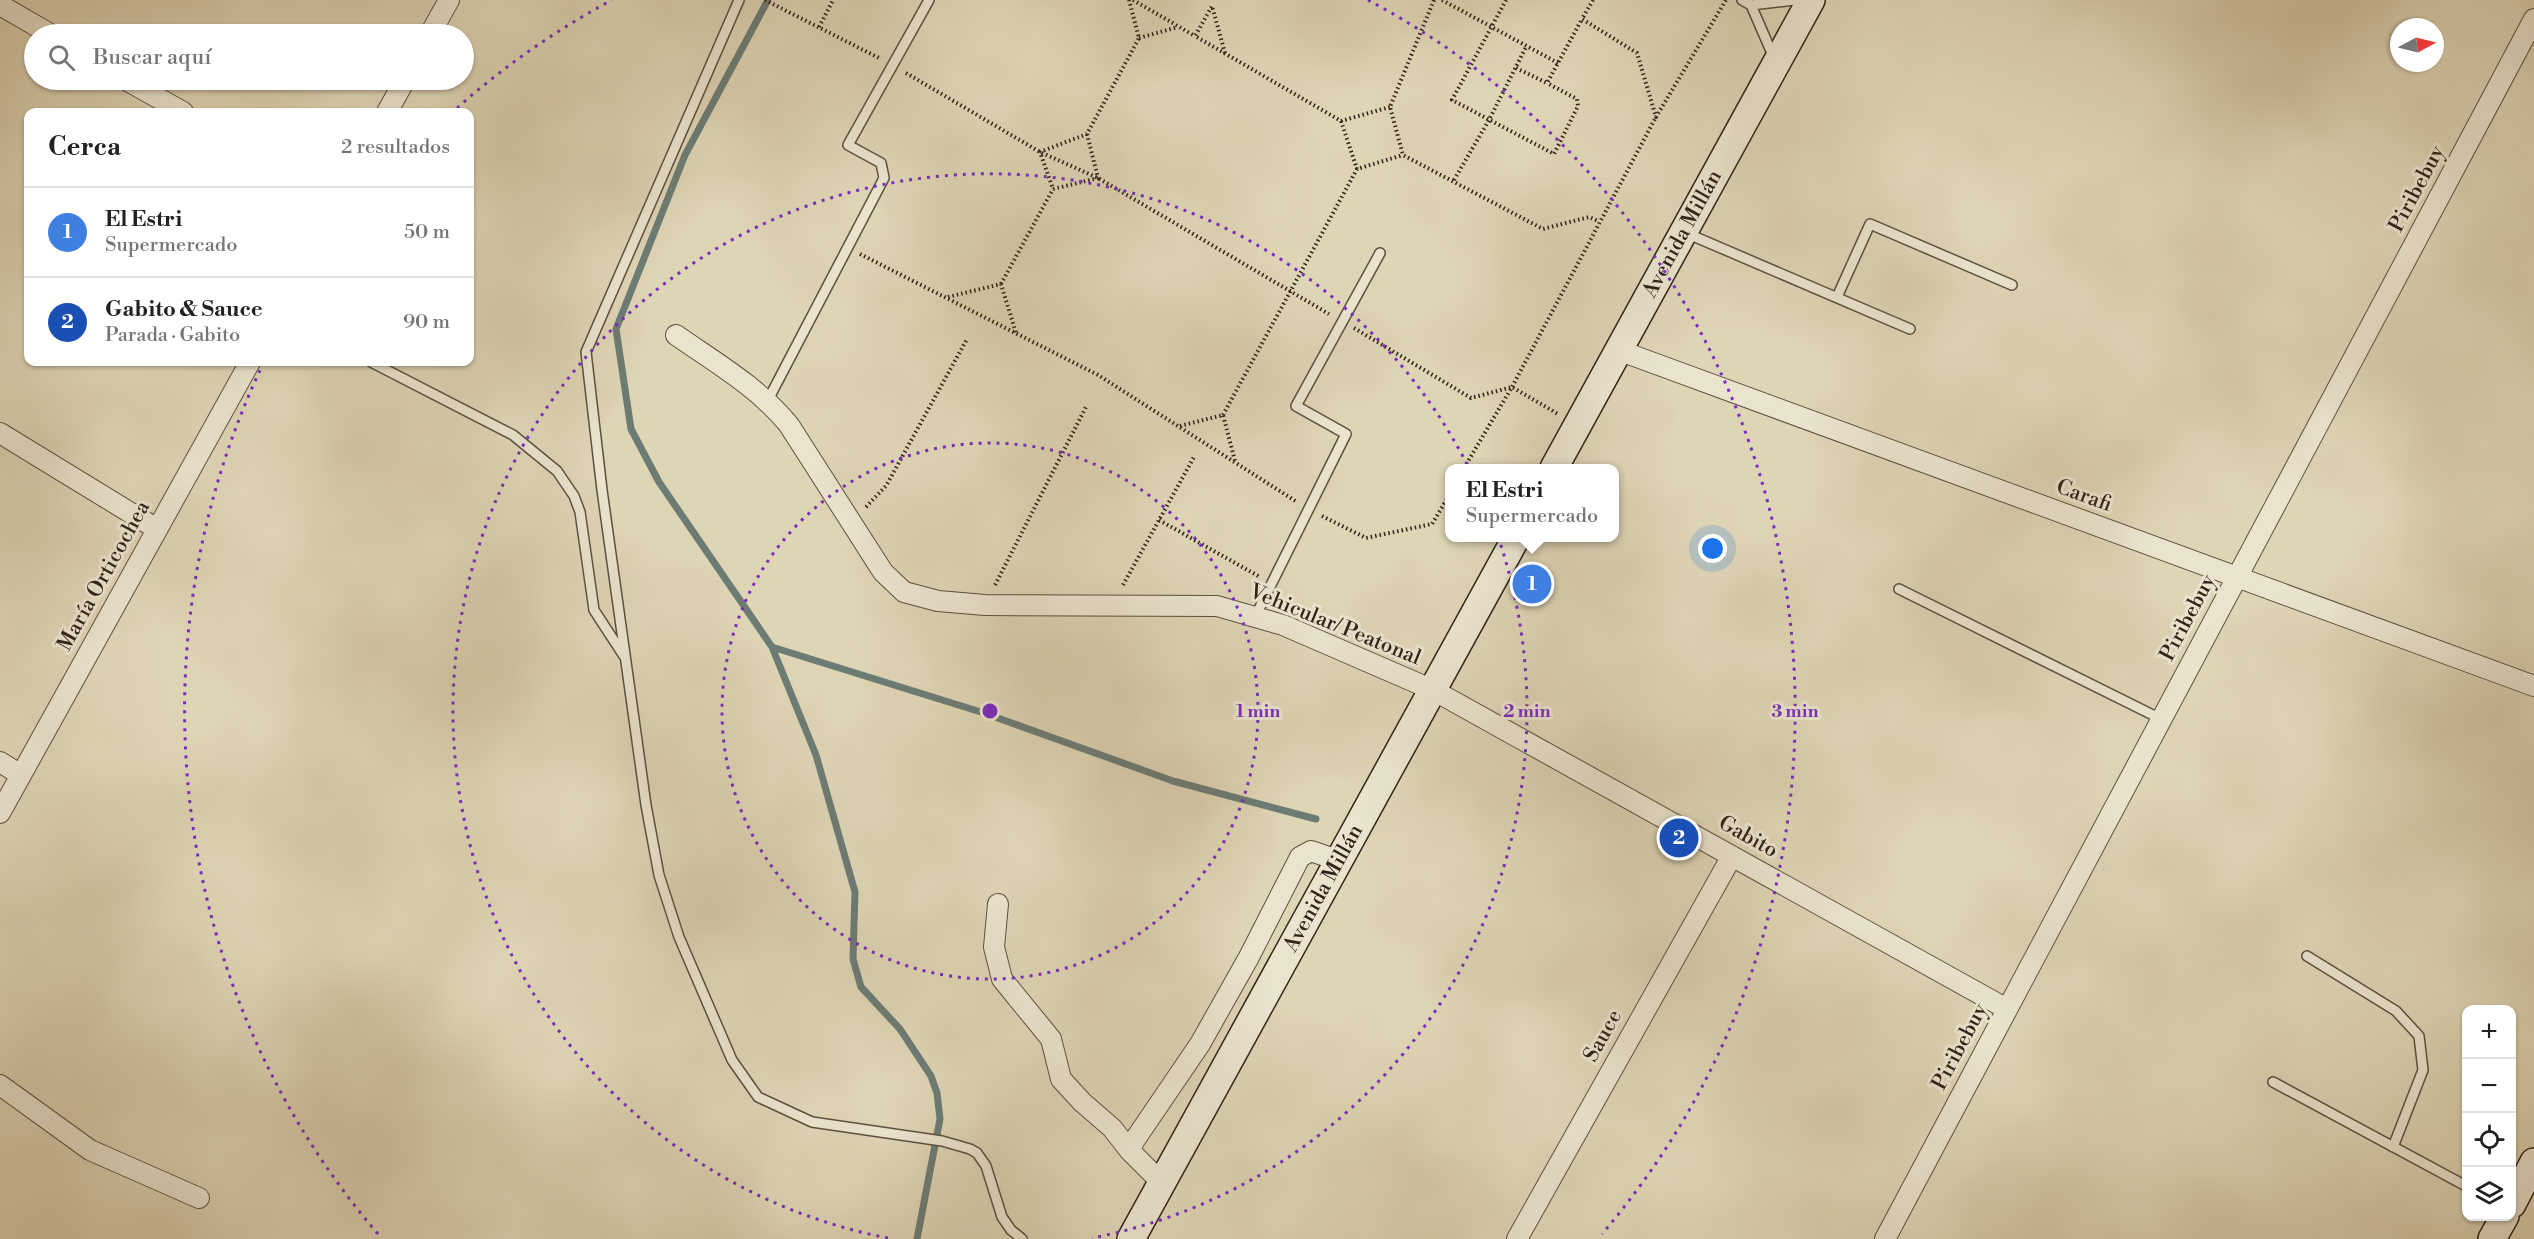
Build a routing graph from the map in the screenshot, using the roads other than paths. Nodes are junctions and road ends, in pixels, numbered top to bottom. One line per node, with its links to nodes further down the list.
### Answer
1 (449, 0): 10 (street)
2 (740, 0): 33 (lane)
3 (929, 0): 25 (lane)
4 (1796, 0): 6 (lane)
5 (1811, 0): 11 (main road, Avenida Millán)
6 (1747, 2): 11 (lane)
7 (0, 5): 9 (street)
8 (2534, 19): 30 (street, Piribebuy)
9 (33, 24)
10 (436, 24)
11 (1776, 61): 16 (main road, Avenida Millán)
12 (144, 90): 14 (street)
13 (399, 90): 15 (street)
14 (176, 108)
15 (389, 108)
16 (1683, 231): 19 (lane); 22 (main road, Avenida Millán)
17 (1380, 253): 32 (lane)
18 (2012, 285): 19 (lane)
19 (1837, 297): 20 (lane)
20 (1910, 329)
21 (676, 335): 25 (street, Vehicular/ Peatonal)
22 (1618, 350): 27 (main road, Avenida Millán); 30 (street, Carafi)
23 (248, 366): 28 (street, María Orticochea)
24 (379, 366): 33 (lane)
25 (768, 400): 32 (street, Vehicular/ Peatonal)
26 (0, 432): 28 (street)
27 (1556, 464)
28 (157, 529): 38 (street, María Orticochea)
29 (1513, 542): 35 (main road, Avenida Millán)
30 (2237, 577): 34 (street, Carafi); 36 (street, Piribebuy)
31 (1899, 589): 36 (lane)
32 (1255, 617): 35 (street, Vehicular/ Peatonal)
33 (626, 658): 55 (lane)
34 (2534, 686)
35 (1433, 690): 40 (street, Gabito); 41 (main road, Avenida Millán)
36 (2162, 719): 44 (street, Piribebuy)
37 (0, 762): 38 (street)
38 (21, 775): 39 (street, María Orticochea)
39 (0, 813)
40 (1732, 856): 44 (street, Gabito); 57 (street, Sauce)
41 (1340, 861): 48 (street); 50 (main road, Avenida Millán)
42 (999, 904): 48 (street)
43 (2307, 956): 47 (lane)
44 (2007, 1009): 58 (street, Piribebuy)
45 (2273, 1082): 47 (lane)
46 (0, 1085): 53 (street)
47 (2393, 1147): 51 (lane)
48 (1130, 1151): 50 (street)
49 (2533, 1166): 52 (main road)
50 (1162, 1183): 56 (main road, Avenida Millán)
51 (2462, 1184)
52 (2516, 1195)
53 (200, 1198)
54 (2502, 1221): 59 (main road)
55 (1022, 1239)
56 (1131, 1239)
57 (1517, 1239)
58 (1885, 1239)
59 (2492, 1239)

